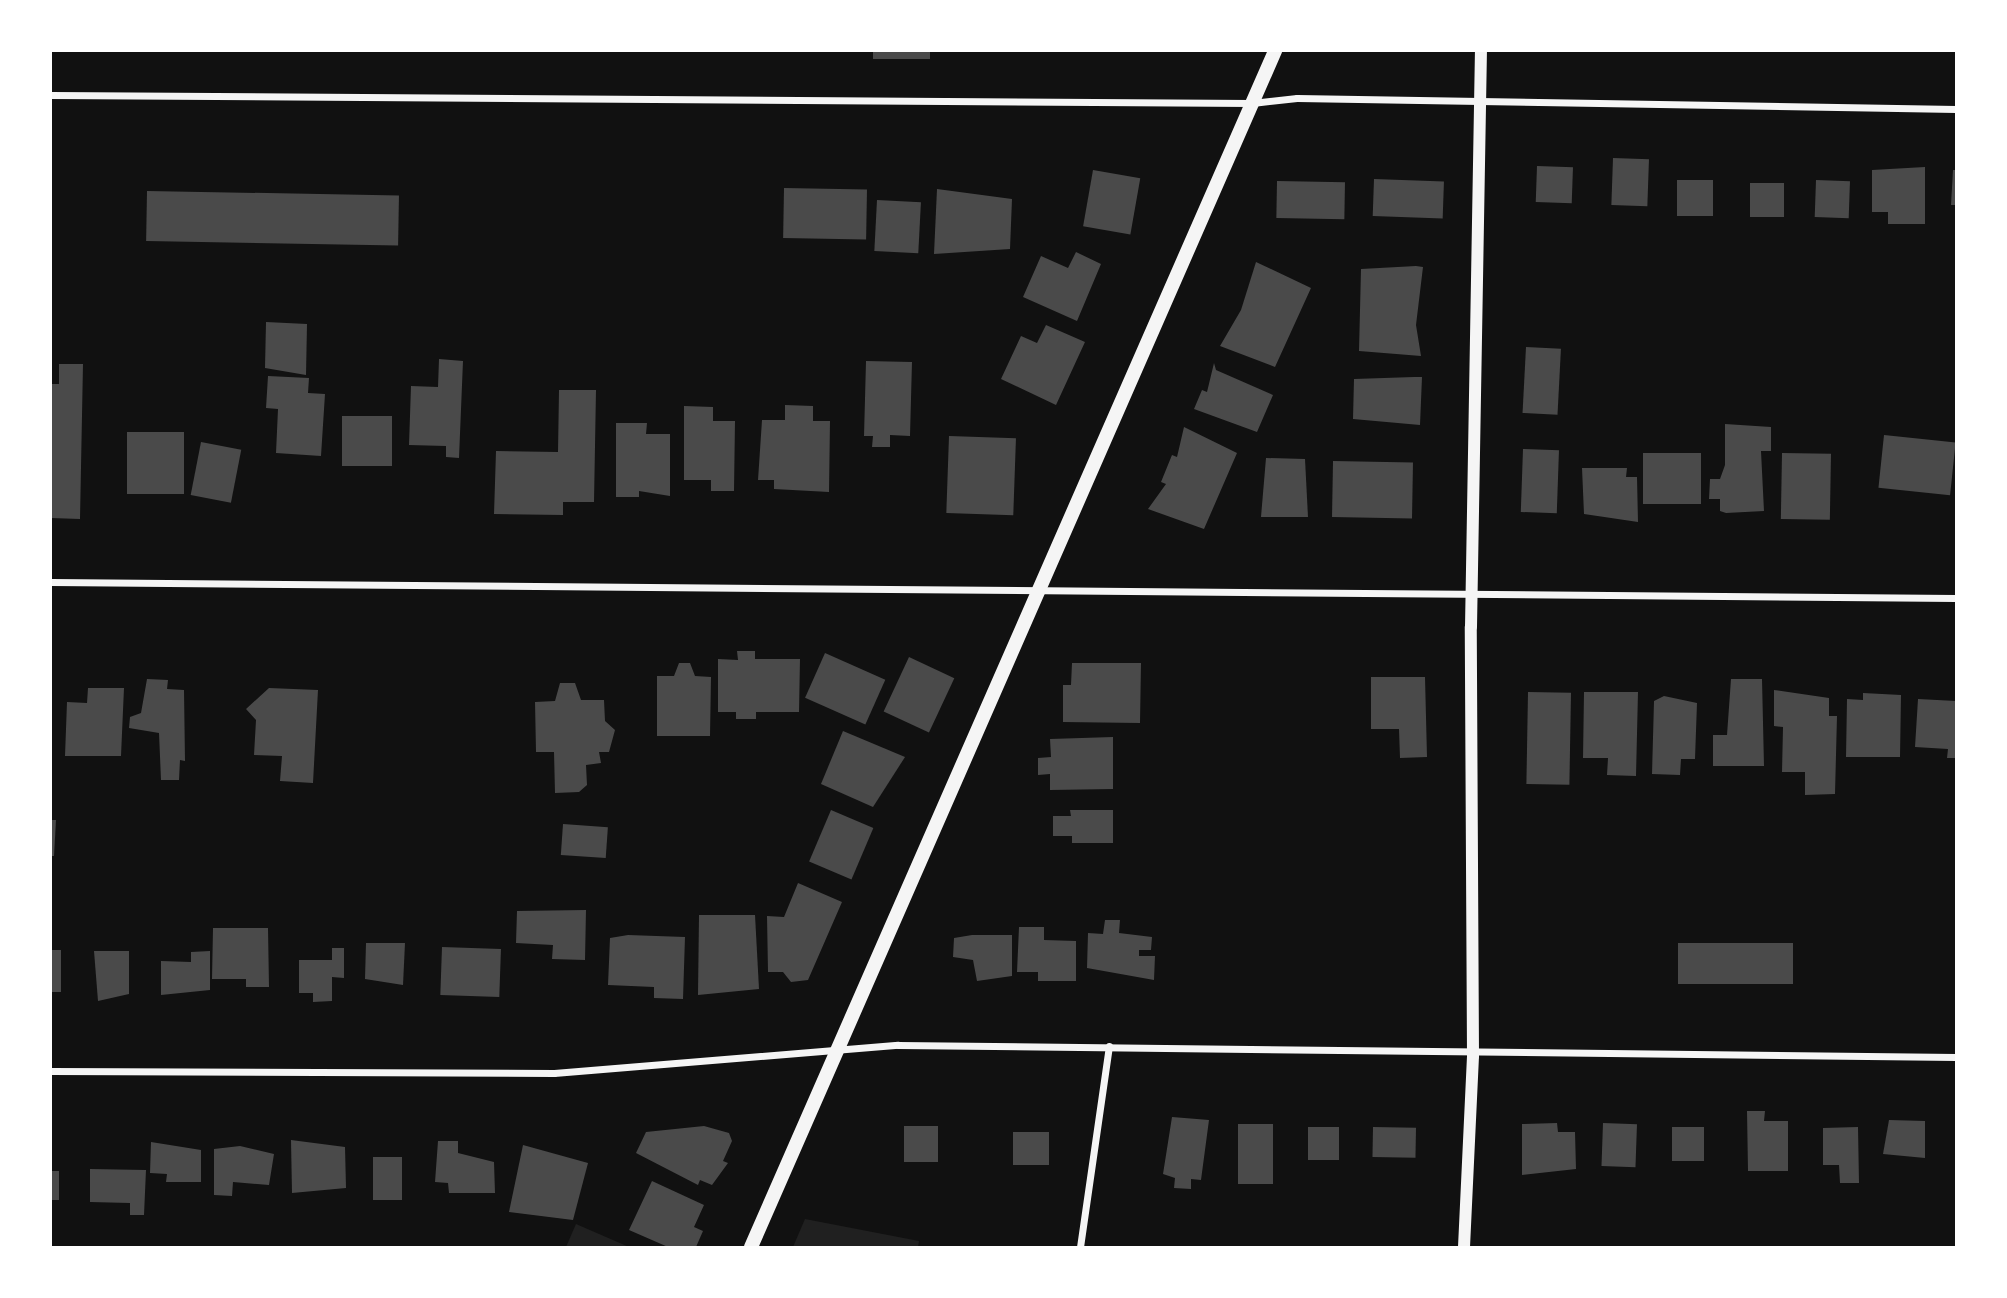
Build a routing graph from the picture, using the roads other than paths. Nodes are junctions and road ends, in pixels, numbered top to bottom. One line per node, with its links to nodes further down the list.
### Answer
1 (1275, 51): 5 (main road)
2 (1481, 51): 4 (street)
3 (51, 94): 5 (street)
4 (1481, 101): 5 (street); 6 (street); 9 (street)
5 (1252, 103): 8 (main road)
6 (1956, 109)
7 (51, 582): 8 (street)
8 (1038, 591): 9 (street); 12 (main road)
9 (1472, 594): 10 (street); 13 (street)
10 (1956, 597)
11 (1110, 1046): 12 (street); 13 (street); 17 (street)
12 (838, 1049): 15 (street); 16 (main road)
13 (1473, 1056): 14 (street); 18 (street)
14 (1956, 1057)
15 (51, 1071)
16 (751, 1247)
17 (1080, 1247)
18 (1464, 1247)

